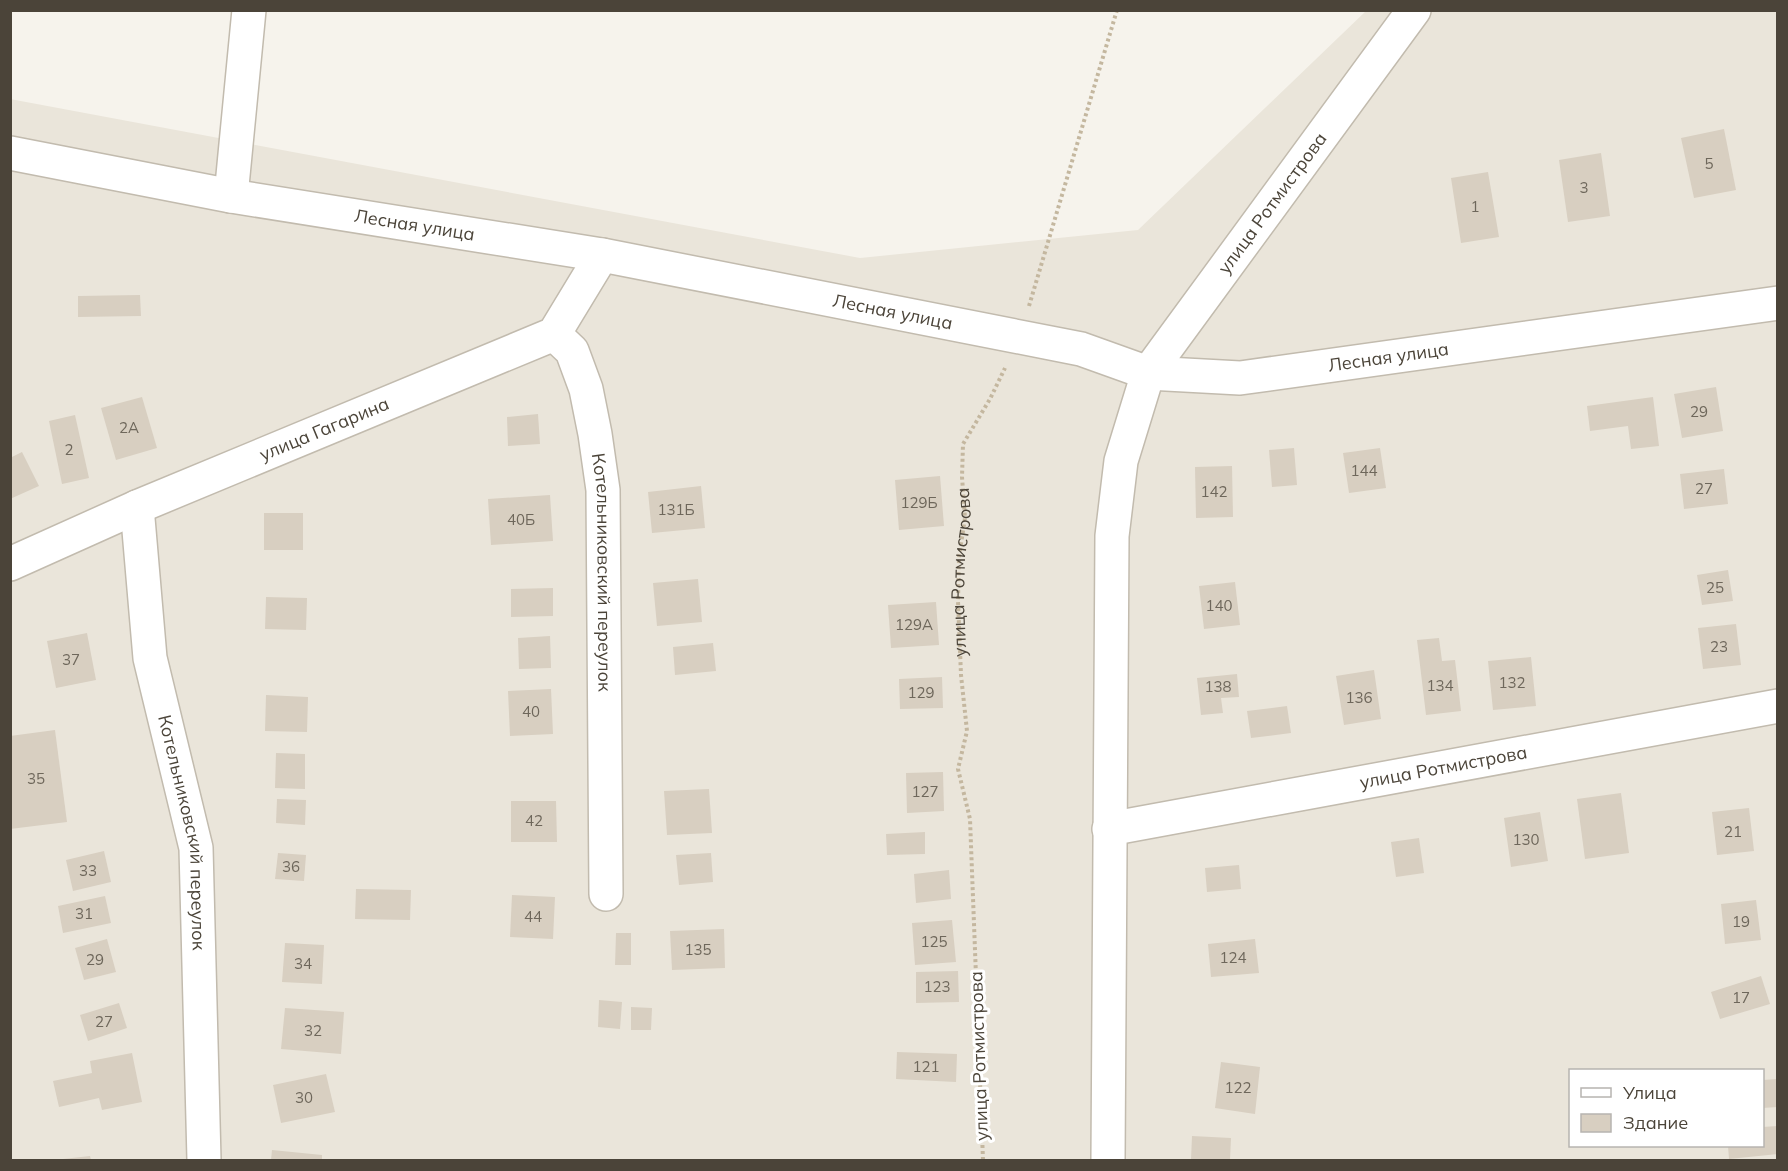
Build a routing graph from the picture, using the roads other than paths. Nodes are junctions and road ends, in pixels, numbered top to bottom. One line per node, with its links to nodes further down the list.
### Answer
1 (249, 10): 4 (street)
2 (1414, 10): 8 (street, улица Ротмистрова)
3 (10, 153): 4 (street, Лесная улица)
4 (231, 196): 5 (street, Лесная улица)
5 (602, 255): 7 (street); 8 (street, Лесная улица)
6 (1778, 303): 8 (street, Лесная улица)
7 (554, 334): 9 (street, улица Гагарина); 13 (street, Котельниковский переулок)
8 (1148, 373): 12 (street, улица Ротмистрова)
9 (137, 507): 10 (street, улица Гагарина); 14 (street, Котельниковский переулок)
10 (10, 564)
11 (1778, 706): 12 (street, улица Ротмистрова)
12 (1109, 829): 15 (street, улица Ротмистрова)
13 (606, 894)
14 (204, 1161)
15 (1108, 1161)

